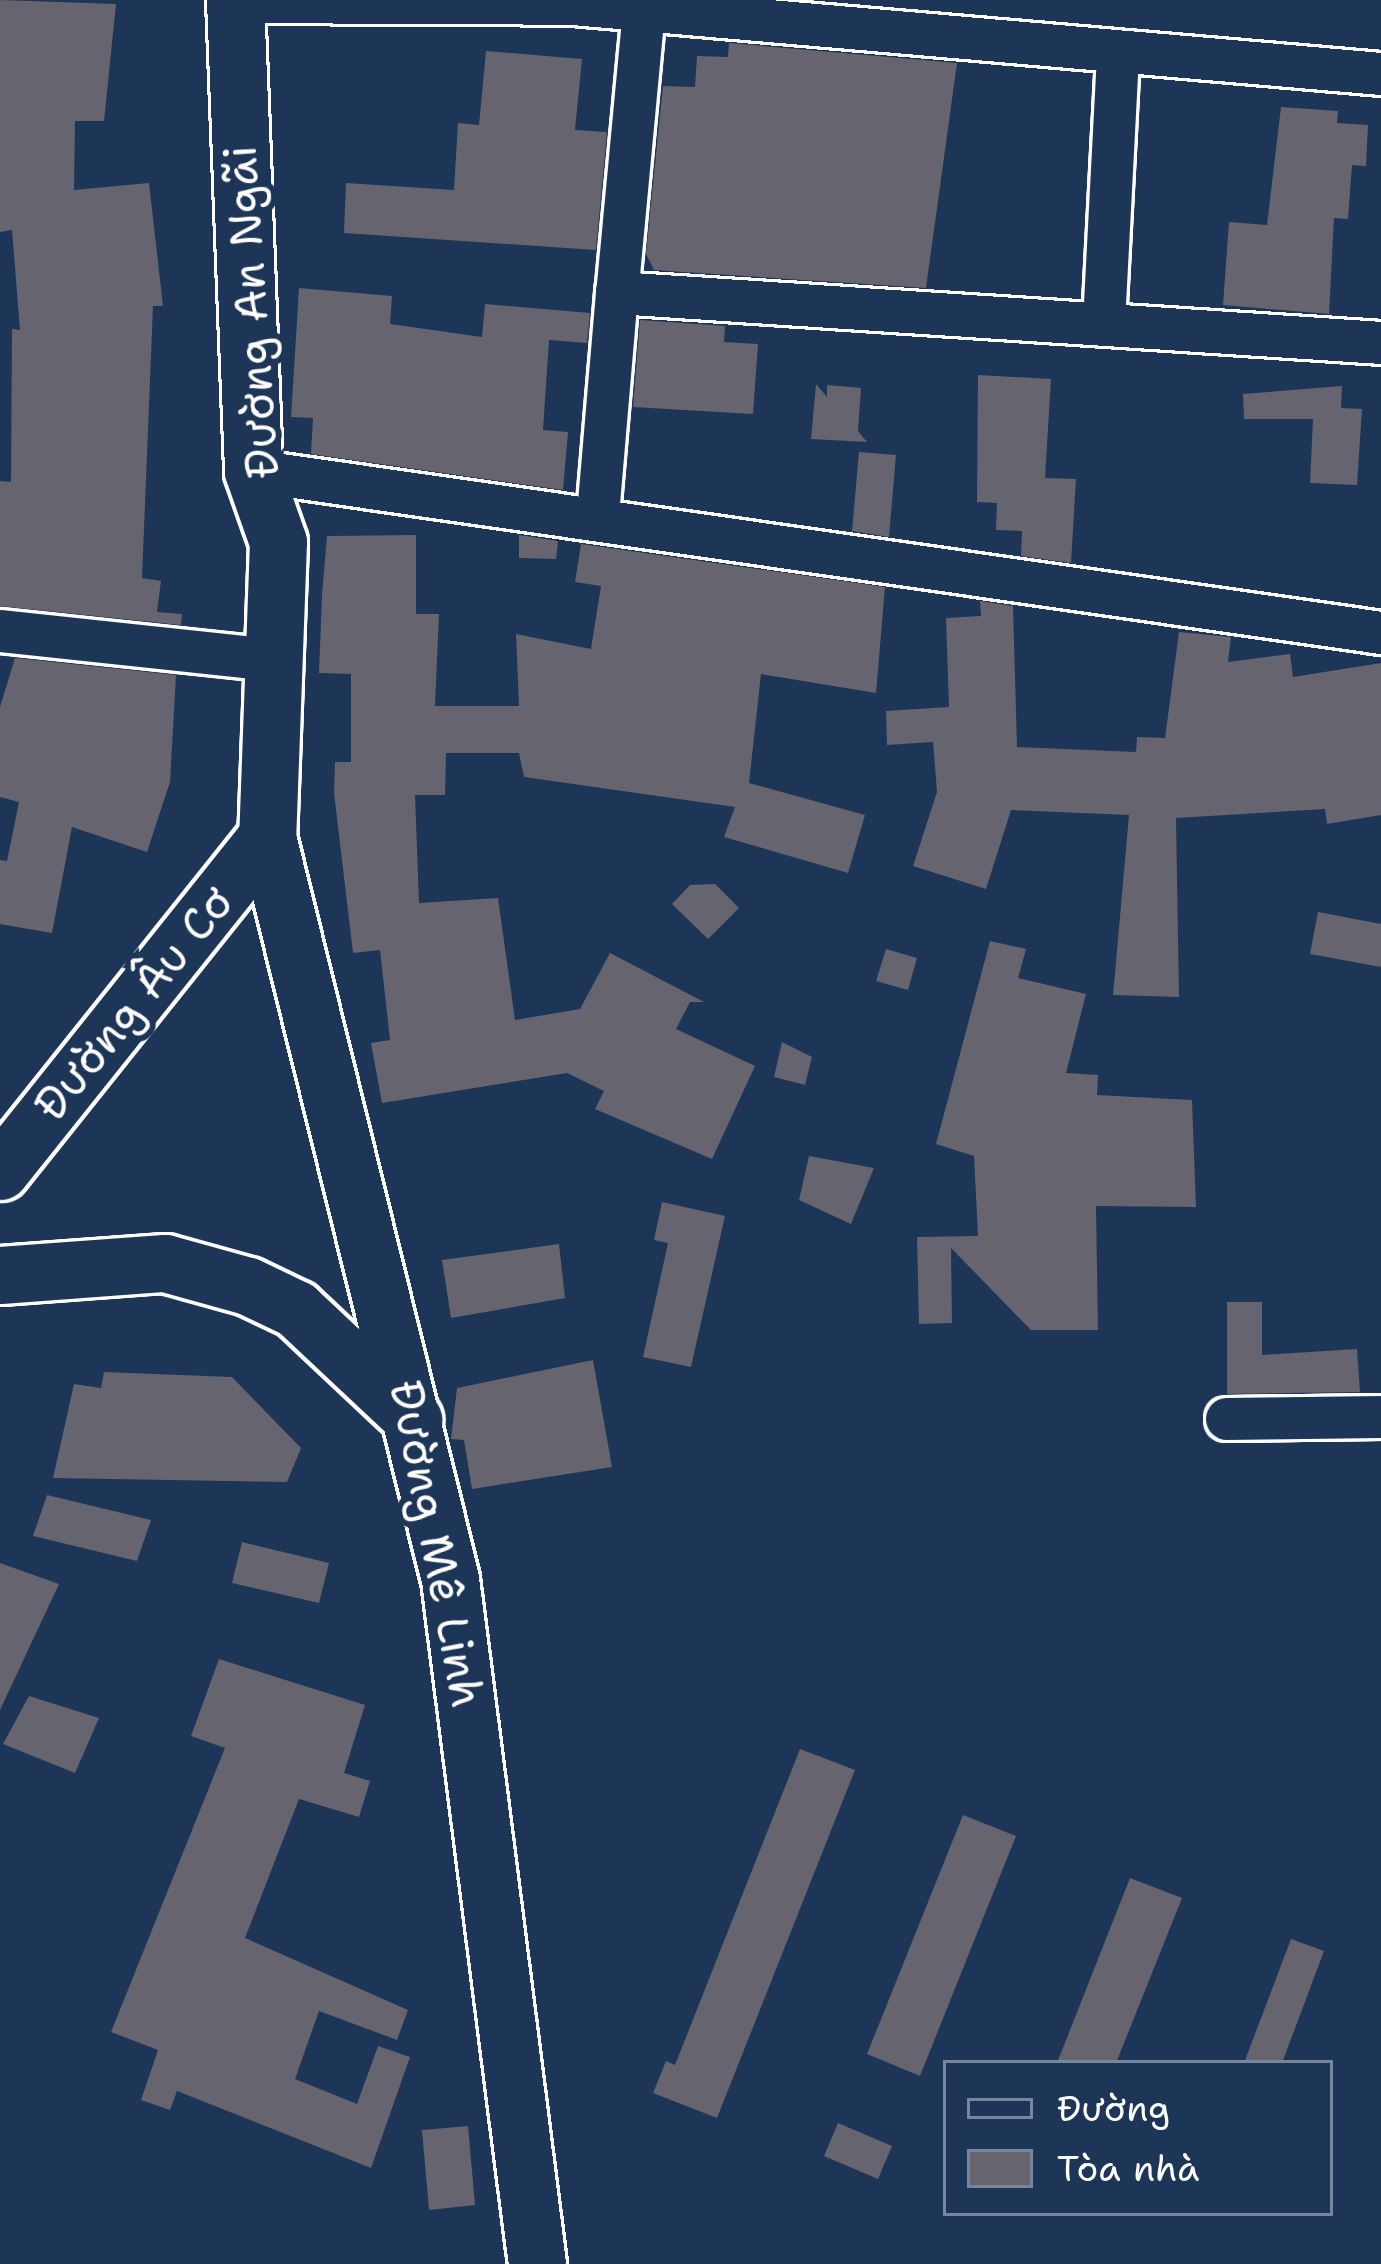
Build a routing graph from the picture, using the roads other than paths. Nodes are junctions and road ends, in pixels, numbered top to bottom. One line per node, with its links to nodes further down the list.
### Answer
1 (235, 1): 2 (street); 8 (main road, Đường An Ngãi)
2 (644, 10): 3 (street); 5 (street)
3 (1118, 56): 4 (street); 6 (street)
4 (1381, 74)
5 (617, 293): 6 (street); 9 (street)
6 (1103, 322): 7 (street)
7 (1381, 343)
8 (254, 471): 9 (street); 12 (main road, Đường An Ngãi)
9 (598, 515): 11 (street)
10 (0, 632): 12 (street)
11 (1381, 633)
12 (273, 660): 13 (main road, Đường An Ngãi)
13 (267, 838): 14 (main road, Đường Âu Cơ); 18 (main road, Đường Mê Linh)
14 (0, 1171)
15 (0, 1275): 18 (main road)
16 (1381, 1417): 17 (street)
17 (1227, 1419)
18 (416, 1422): 19 (main road, Đường Mê Linh)
19 (537, 2264)

